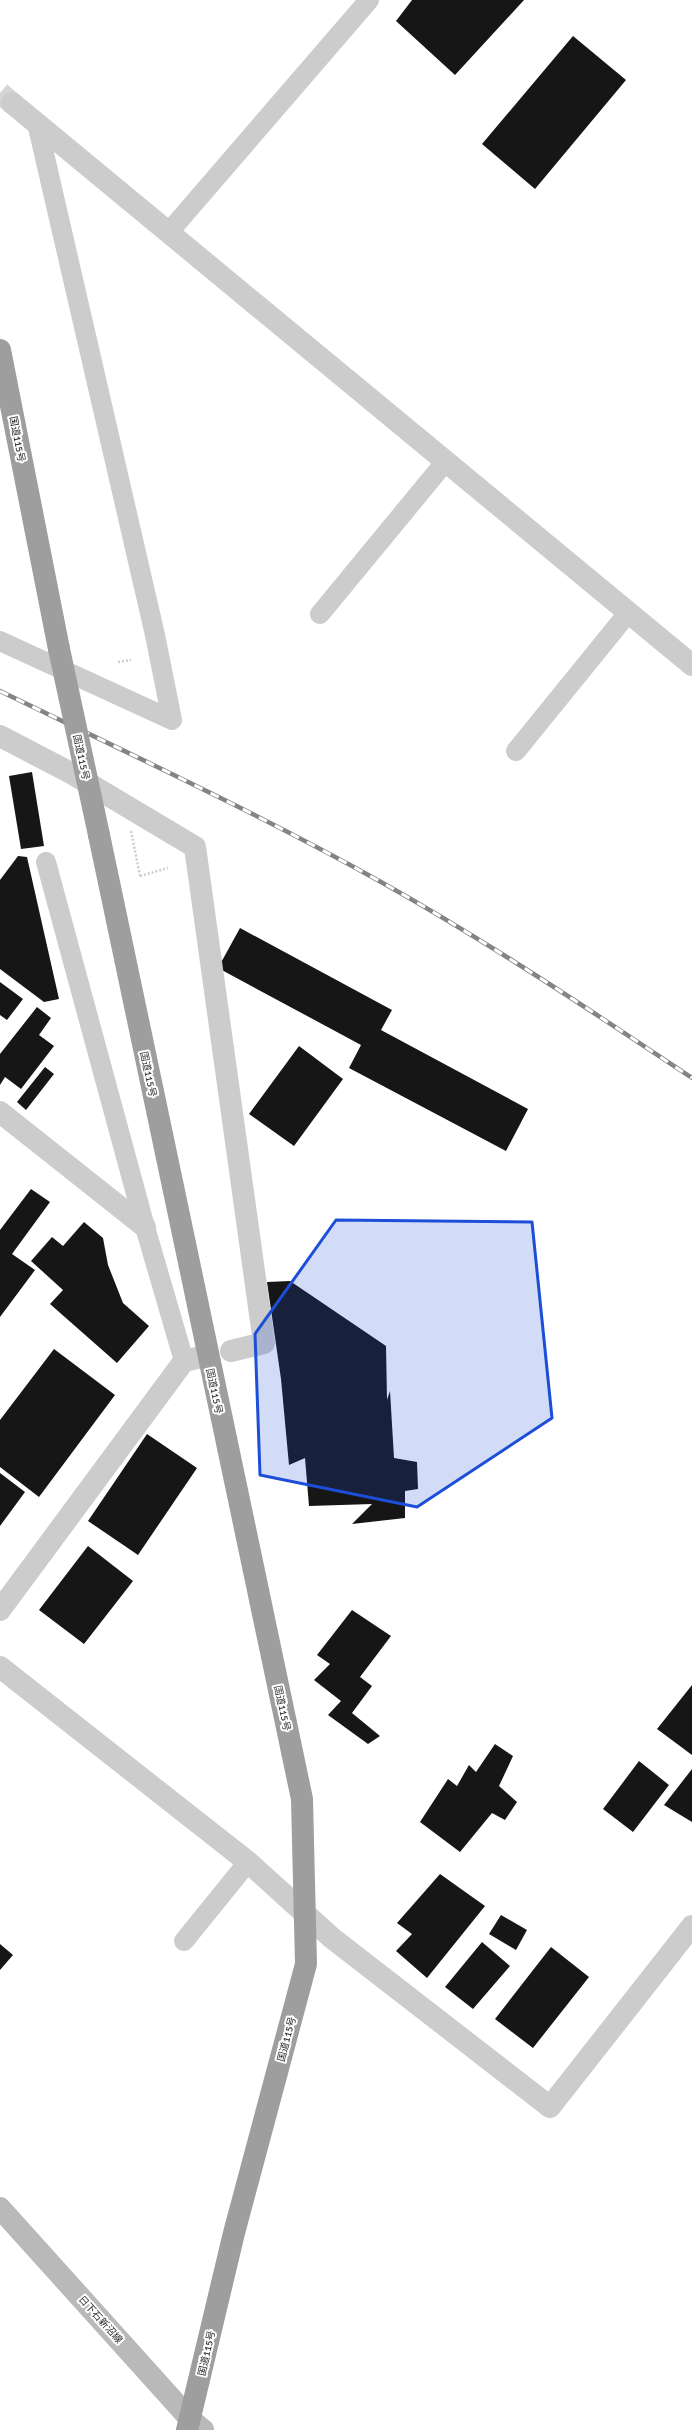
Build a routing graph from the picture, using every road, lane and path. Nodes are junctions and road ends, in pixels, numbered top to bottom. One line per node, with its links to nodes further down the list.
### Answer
1 (369, 0): 4 (lane)
2 (12, 103): 3 (street)
3 (36, 123): 4 (street); 9 (lane)
4 (169, 232): 6 (street)
5 (0, 350): 21 (highway, 国道115号, bridge)
6 (446, 461): 7 (street); 8 (lane)
7 (628, 613): 10 (street); 12 (lane)
8 (320, 614)
9 (0, 641)
10 (692, 665)
11 (0, 736): 16 (street)
12 (516, 751)
13 (46, 862): 15 (lane)
14 (0, 1112): 15 (street)
15 (145, 1227): 17 (lane)
16 (231, 1351)
17 (190, 1360): 18 (street)
18 (0, 1610)
19 (0, 1667): 20 (street)
20 (248, 1862): 21 (street); 23 (lane)
21 (304, 1914): 22 (street); 25 (highway, 国道115号)
22 (692, 1926)
23 (184, 1941)
24 (0, 2208): 25 (main road, 日下石新沼線)
25 (194, 2426)

